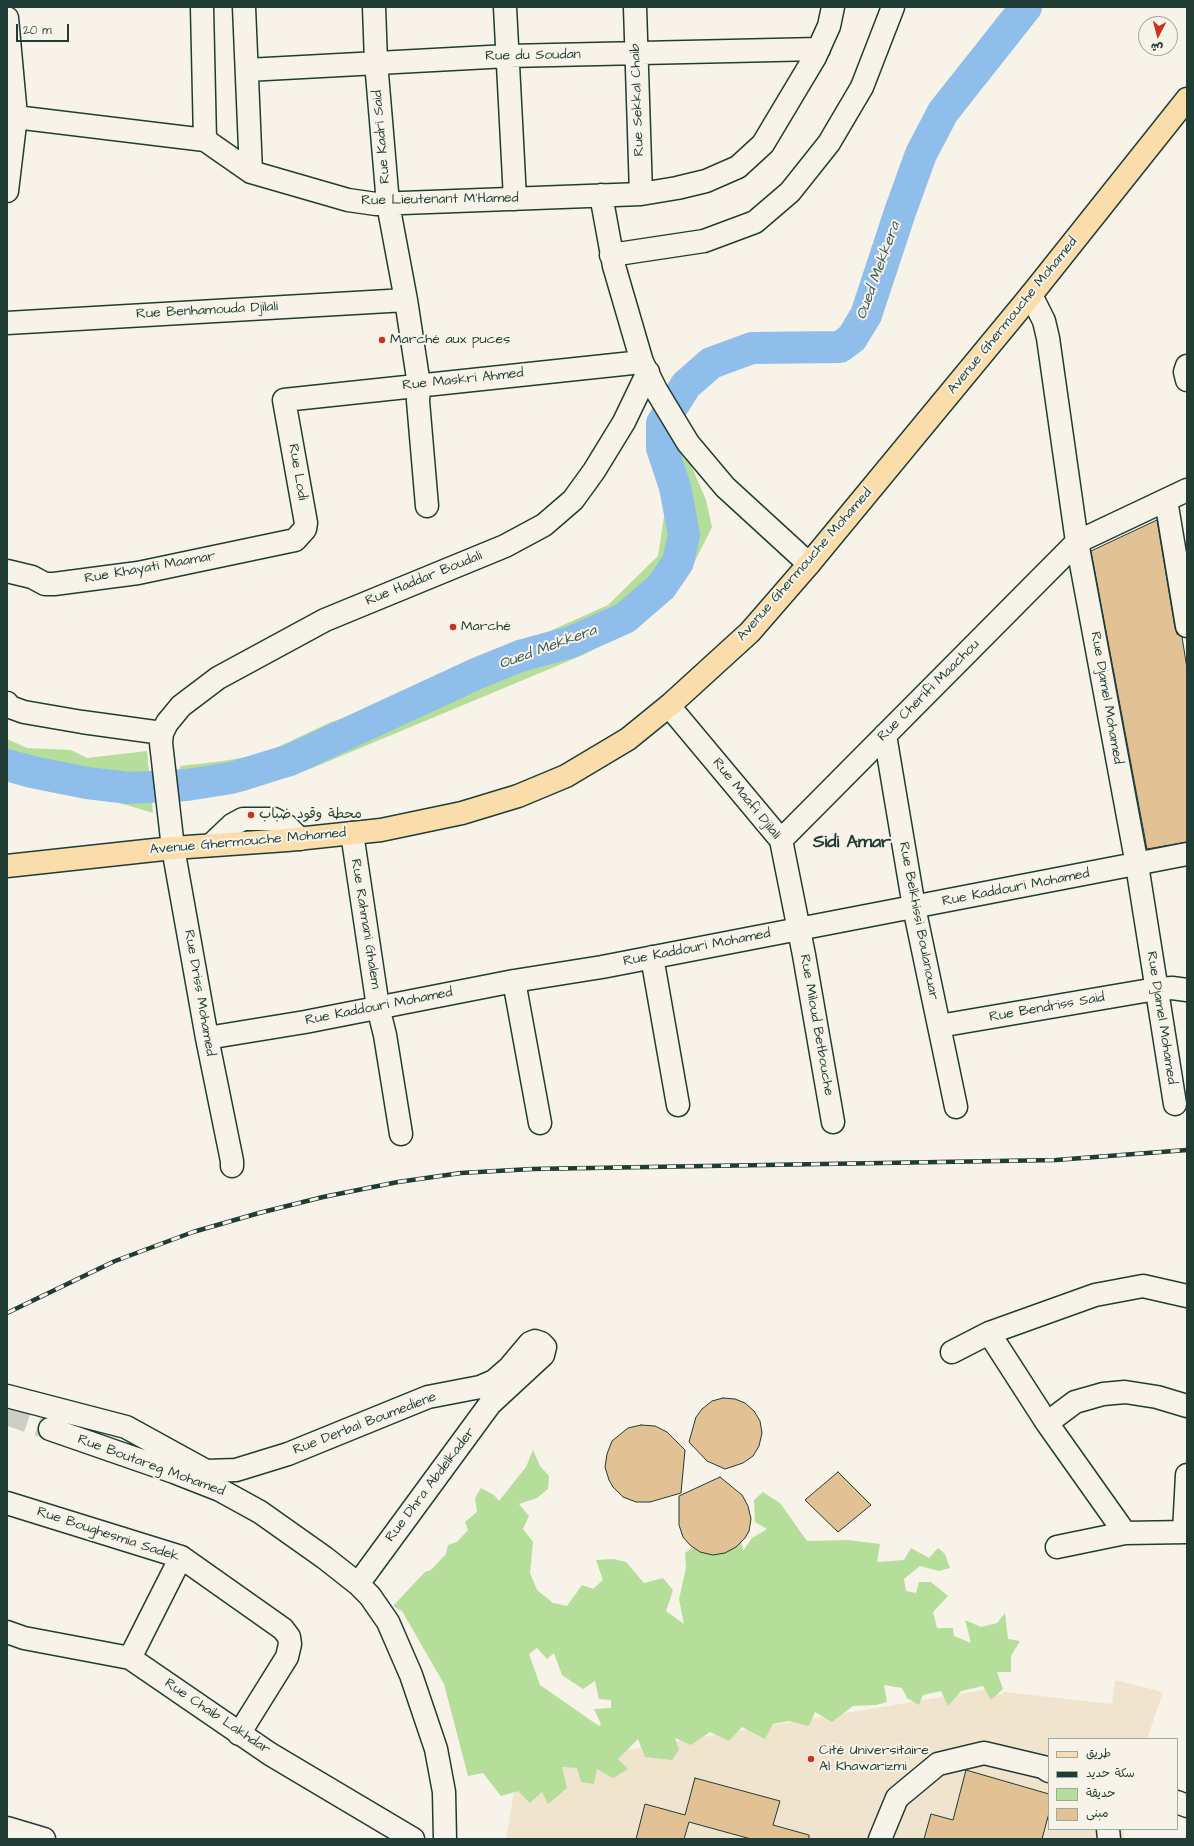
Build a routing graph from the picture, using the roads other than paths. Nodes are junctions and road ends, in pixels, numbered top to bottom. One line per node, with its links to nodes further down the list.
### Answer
1 (202, 7): 16 (street)
2 (244, 7): 13 (street)
3 (374, 7): 12 (street, Rue Kadri Said)
4 (506, 7): 11 (street)
5 (635, 7): 10 (street, Rue Sekkal Chaib)
6 (832, 7): 9 (street, Rue Lieutenant M'Hamed)
7 (893, 7): 23 (street)
8 (7, 18): 15 (street)
9 (818, 49): 10 (street, Rue du Soudan); 19 (street, Rue Lieutenant M'Hamed)
10 (636, 54): 11 (street, Rue du Soudan); 19 (street, Rue Sekkal Chaib)
11 (508, 56): 12 (street, Rue du Soudan); 21 (street)
12 (376, 62): 13 (street, Rue du Soudan); 22 (street, Rue Kadri Said)
13 (247, 70): 17 (street)
14 (1187, 99): 24 (main road, Avenue Ghermouche Mohamed)
15 (11, 116): 16 (street); 18 (street)
16 (205, 140): 17 (street, Rue Lieutenant M'Hamed)
17 (251, 172): 22 (street, Rue Lieutenant M'Hamed)
18 (7, 191)
19 (641, 194): 20 (street, Rue Lieutenant M'Hamed)
20 (601, 195): 21 (street, Rue Lieutenant M'Hamed); 23 (street)
21 (515, 199): 22 (street, Rue Lieutenant M'Hamed)
22 (388, 204): 25 (street, Rue Kadri Said)
23 (611, 255): 28 (street)
24 (1031, 295): 36 (street, Rue Djamel Mohamed); 37 (main road, Avenue Ghermouche Mohamed)
25 (406, 300): 26 (street, Rue Benhamouda Djilali); 30 (street, Rue Kadri Said)
26 (7, 323)
27 (1187, 366): 29 (street)
28 (649, 375): 30 (street, Rue Maskri Ahmed); 37 (street); 43 (street, Rue Haddar Boudali)
29 (1187, 380)
30 (418, 385): 31 (street, Rue Maskri Ahmed); 34 (street, Rue Kadri Said)
31 (284, 400): 35 (street, Rue Lodi)
32 (1187, 490): 33 (street, Rue Cherifi Maachou)
33 (1166, 500): 36 (street, Rue Cherifi Maachou); 39 (street)
34 (427, 506)
35 (295, 540): 38 (street, Rue Khayati Maamar)
36 (1077, 542): 42 (street, Rue Cherifi Maachou); 48 (street, Rue Djamel Mohamed)
37 (809, 564): 41 (main road, Avenue Ghermouche Mohamed)
38 (7, 571)
39 (1187, 626)
40 (7, 703): 43 (street)
41 (669, 706): 44 (main road, Avenue Ghermouche Mohamed); 45 (street, Rue Maafi Djilali)
42 (885, 735): 45 (street, Rue Cherifi Maachou); 50 (street, Rue Belkhissi Boulanouar)
43 (161, 738): 46 (street, Rue Driss Mohamed)
44 (352, 833): 46 (main road, Avenue Ghermouche Mohamed); 56 (street, Rue Rahmani Ghalem)
45 (781, 840): 51 (street, Rue Maafi Djilali)
46 (173, 848): 49 (main road, Avenue Ghermouche Mohamed); 58 (street, Rue Driss Mohamed)
47 (1187, 854): 48 (street, Rue Kaddouri Mohamed)
48 (1137, 865): 50 (street, Rue Kaddouri Mohamed); 54 (street, Rue Djamel Mohamed)
49 (7, 866)
50 (914, 907): 51 (street, Rue Kaddouri Mohamed); 57 (street, Rue Belkhissi Boulanouar)
51 (798, 929): 52 (street, Rue Kaddouri Mohamed); 62 (street, Rue Miloud Betbouche)
52 (652, 957): 53 (street, Rue Kaddouri Mohamed); 60 (street)
53 (514, 981): 56 (street, Rue Kaddouri Mohamed); 63 (street)
54 (1156, 989): 55 (street, Rue Bendriss Said); 57 (street, Rue Bendriss Said); 59 (street, Rue Djamel Mohamed)
55 (1187, 990)
56 (378, 1007): 58 (street, Rue Kaddouri Mohamed); 64 (street, Rue Rahmani Ghalem)
57 (939, 1026): 61 (street, Rue Belkhissi Boulanouar)
58 (207, 1038): 65 (street, Rue Driss Mohamed)
59 (1175, 1104)
60 (678, 1105)
61 (956, 1107)
62 (833, 1122)
63 (540, 1123)
64 (401, 1134)
65 (232, 1166)
66 (1187, 1296): 67 (street)
67 (989, 1333): 68 (street); 72 (street)
68 (952, 1352)
69 (493, 1391): 70 (street, Rue Derbal Boumediene); 80 (street, Rue Dhra Abdelkader)
70 (7, 1396)
71 (1187, 1406): 72 (street)
72 (1047, 1423): 77 (street)
73 (50, 1429): 80 (street, Rue Boutareg Mohamed)
74 (1187, 1475): 76 (street)
75 (7, 1503): 79 (street, Rue Boughesmia Sadek)
76 (1185, 1532): 77 (street)
77 (1125, 1533): 78 (street)
78 (1057, 1547)
79 (181, 1557): 82 (street); 83 (street, Rue Boughesmia Sadek)
80 (358, 1584): 88 (street, Rue Boutareg Mohamed)
81 (7, 1632): 82 (street, Rue Chaib Lakhdar)
82 (130, 1658): 83 (street, Rue Chaib Lakhdar)
83 (239, 1734): 87 (street, Rue Chaib Lakhdar)
84 (1048, 1771): 89 (street)
85 (7, 1828): 86 (street)
86 (44, 1839)
87 (413, 1839)
88 (445, 1839)
89 (880, 1839)

